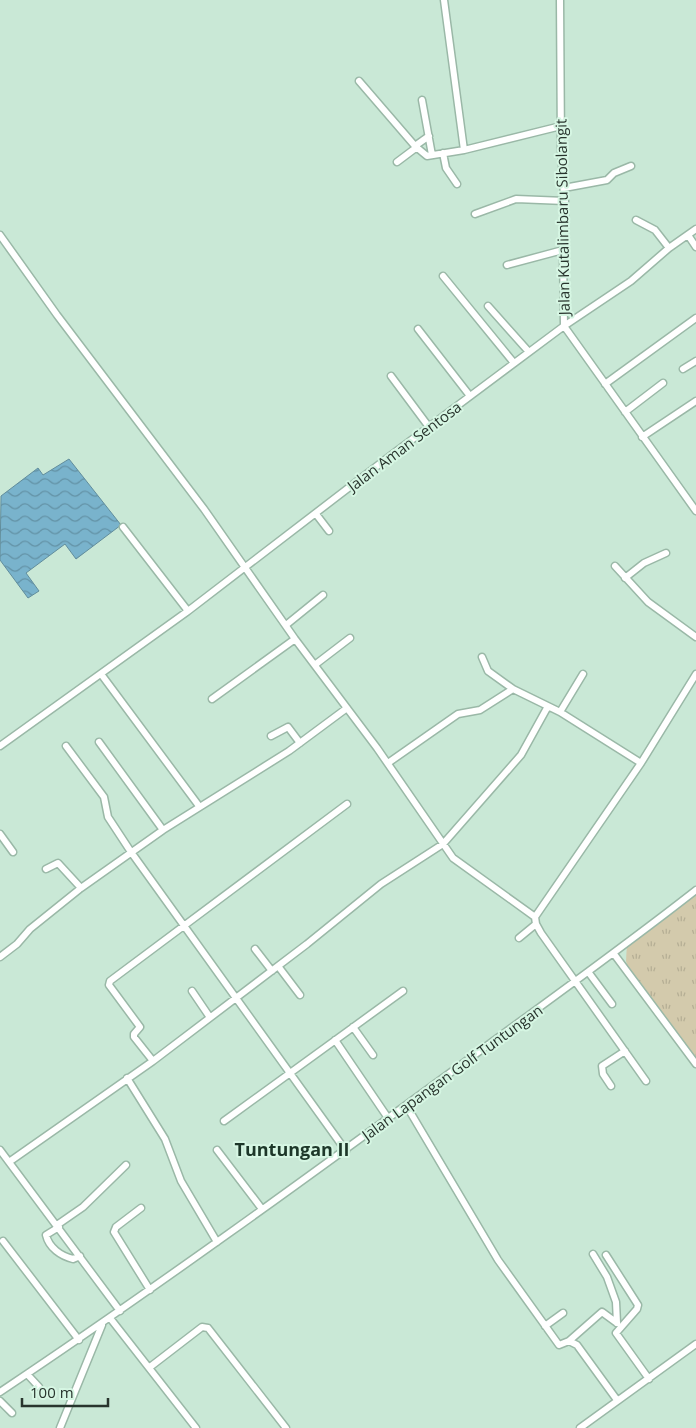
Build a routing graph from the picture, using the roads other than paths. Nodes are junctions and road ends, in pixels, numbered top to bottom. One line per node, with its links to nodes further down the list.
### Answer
1 (444, 0): 8 (street)
2 (560, 0): 5 (street, Jalan Kutalimbaru Sibolangit)
3 (359, 81): 7 (street)
4 (422, 100): 6 (street)
5 (561, 126): 8 (street); 14 (street, Jalan Kutalimbaru Sibolangit)
6 (429, 136): 7 (street); 10 (street)
7 (416, 146): 10 (street); 11 (street)
8 (464, 150): 9 (street)
9 (443, 153): 10 (street); 13 (street)
10 (432, 156)
11 (397, 162)
12 (631, 166): 14 (street)
13 (458, 184)
14 (564, 188): 15 (street, Jalan Kutalimbaru Sibolangit)
15 (565, 201): 16 (street); 23 (street, Jalan Kutalimbaru Sibolangit)
16 (475, 214)
17 (636, 220): 22 (street)
18 (696, 229): 20 (street, Jalan Aman Sentosa)
19 (0, 235): 48 (street)
20 (688, 235): 21 (street); 22 (street, Jalan Aman Sentosa)
21 (696, 247)
22 (669, 248): 28 (street, Jalan Aman Sentosa)
23 (563, 250): 24 (street); 28 (street, Jalan Kutalimbaru Sibolangit)
24 (507, 266)
25 (443, 276): 32 (street)
26 (488, 306): 30 (street)
27 (696, 318): 36 (street)
28 (564, 326): 30 (street, Jalan Aman Sentosa); 36 (street, Jalan Kutalimbaru Sibolangit)
29 (418, 328): 37 (street)
30 (529, 352): 32 (street, Jalan Aman Sentosa)
31 (696, 361): 33 (street)
32 (514, 363): 37 (street, Jalan Aman Sentosa)
33 (683, 369)
34 (391, 376): 40 (street)
35 (663, 382): 39 (street)
36 (605, 384): 39 (street, Jalan Kutalimbaru Sibolangit)
37 (470, 396): 40 (street, Jalan Aman Sentosa)
38 (696, 401): 41 (street)
39 (625, 412): 41 (street, Jalan Kutalimbaru Sibolangit)
40 (429, 427): 43 (street, Jalan Aman Sentosa)
41 (642, 437): 42 (street, Jalan Kutalimbaru Sibolangit)
42 (696, 511)
43 (316, 514): 45 (street); 48 (street, Jalan Aman Sentosa)
44 (123, 528): 51 (street)
45 (330, 531)
46 (666, 553): 49 (street)
47 (616, 566): 49 (street)
48 (244, 568): 51 (street, Jalan Aman Sentosa); 52 (street)
49 (625, 578): 53 (street)
50 (323, 595): 52 (street)
51 (188, 611): 58 (street, Jalan Aman Sentosa)
52 (286, 625): 55 (street)
53 (696, 637)
54 (350, 638): 57 (street)
55 (295, 639): 57 (street); 62 (street)
56 (482, 657): 61 (street)
57 (316, 664): 63 (street)
58 (101, 674): 69 (street, Jalan Aman Sentosa); 74 (street)
59 (583, 674): 65 (street)
60 (696, 674): 72 (street)
61 (513, 689): 64 (street); 71 (street)
62 (212, 699)
63 (347, 708): 68 (street); 71 (street)
64 (547, 708): 65 (street); 77 (street)
65 (560, 712): 72 (street)
66 (271, 736): 68 (street)
67 (99, 742): 75 (street)
68 (300, 743): 74 (street)
69 (0, 746)
70 (66, 746): 79 (street)
71 (388, 763): 77 (street)
72 (642, 763): 83 (street)
73 (348, 804): 84 (street)
74 (199, 806): 75 (street)
75 (163, 830): 79 (street)
76 (0, 834): 78 (street)
77 (443, 844): 83 (street); 89 (street)
78 (13, 852)
79 (132, 852): 81 (street); 84 (street)
80 (46, 869): 81 (street)
81 (81, 888): 88 (street)
82 (696, 890): 87 (street, Jalan Lapangan Golf Tuntungan)
83 (535, 921): 85 (street); 92 (street)
84 (184, 924): 96 (street); 103 (street)
85 (519, 938)
86 (255, 949): 90 (street)
87 (614, 954): 91 (street, Jalan Lapangan Golf Tuntungan); 104 (street)
88 (0, 957)
89 (278, 966): 90 (street); 95 (street)
90 (272, 971): 96 (street)
91 (588, 973): 92 (street, Jalan Lapangan Golf Tuntungan); 97 (street)
92 (577, 982): 101 (street); 109 (street, Jalan Lapangan Golf Tuntungan)
93 (192, 991): 98 (street)
94 (403, 991): 99 (street)
95 (300, 995)
96 (237, 996): 98 (street); 105 (street)
97 (612, 1004)
98 (209, 1016): 103 (street)
99 (353, 1027): 100 (street); 102 (street)
100 (335, 1040): 105 (street); 110 (street)
101 (625, 1051): 107 (street); 108 (street)
102 (373, 1055)
103 (153, 1061): 106 (street)
104 (696, 1064)
105 (289, 1073): 111 (street); 114 (street)
106 (127, 1078): 115 (street); 121 (street)
107 (646, 1081)
108 (611, 1086)
109 (406, 1105): 110 (street, Jalan Lapangan Golf Tuntungan); 131 (street)
110 (388, 1118): 114 (street, Jalan Lapangan Golf Tuntungan)
111 (224, 1121)
112 (0, 1150): 115 (street)
113 (218, 1150): 118 (street)
114 (346, 1150): 118 (street, Jalan Lapangan Golf Tuntungan)
115 (9, 1162): 119 (street)
116 (126, 1165): 119 (street)
117 (141, 1208): 125 (street)
118 (262, 1209): 121 (street, Jalan Lapangan Golf Tuntungan)
119 (58, 1226): 124 (street); 124 (street)
120 (3, 1241): 132 (street)
121 (217, 1242): 125 (street, Jalan Lapangan Golf Tuntungan)
122 (593, 1254): 130 (street)
123 (606, 1255): 130 (street)
124 (80, 1256): 126 (street)
125 (150, 1290): 126 (street, Jalan Lapangan Golf Tuntungan)
126 (120, 1311): 128 (street, Jalan Lapangan Golf Tuntungan)
127 (563, 1313): 131 (street)
128 (110, 1318): 129 (street, Jalan Lapangan Golf Tuntungan); 135 (street)
129 (102, 1324): 132 (street, Jalan Lapangan Golf Tuntungan); 143 (street)
130 (618, 1325): 133 (street); 137 (street)
131 (545, 1326): 133 (street)
132 (78, 1340): 136 (street, Jalan Lapangan Golf Tuntungan)
133 (569, 1341): 140 (street)
134 (696, 1344): 137 (street)
135 (150, 1367): 144 (street); 145 (street)
136 (27, 1374): 138 (street); 139 (street, Jalan Lapangan Golf Tuntungan)
137 (649, 1379): 140 (street)
138 (39, 1387)
139 (0, 1392)
140 (618, 1400): 146 (street)
141 (0, 1401): 142 (street)
142 (12, 1413)
143 (60, 1428)
144 (196, 1428)
145 (286, 1428)
146 (580, 1428)

